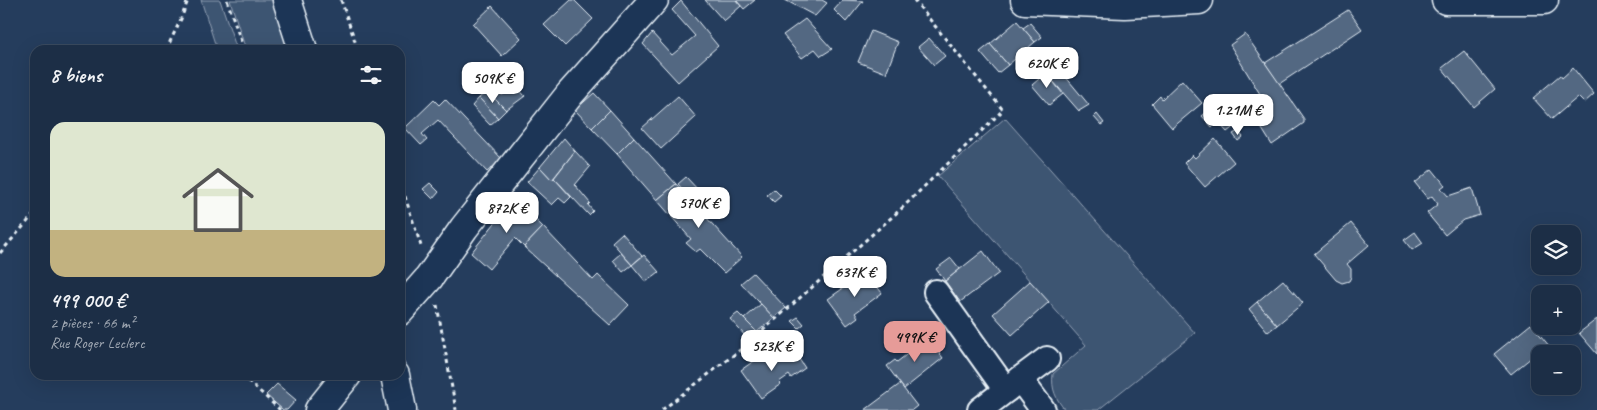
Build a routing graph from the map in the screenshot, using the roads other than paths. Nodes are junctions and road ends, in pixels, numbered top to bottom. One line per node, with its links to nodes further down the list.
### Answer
1 (287, 0): 8 (street)
2 (654, 0): 10 (street)
3 (1025, 0): 7 (street)
4 (1199, 0): 7 (street)
5 (1446, 0): 6 (street)
6 (1544, 0)
7 (1125, 2)
8 (301, 45)
9 (936, 292): 14 (street)
10 (405, 306)
11 (1047, 359): 14 (street)
12 (343, 380): 15 (street)
13 (396, 380): 16 (street)
14 (1013, 385): 17 (street); 18 (street)
15 (319, 410)
16 (402, 410)
17 (980, 410)
18 (1043, 410)

